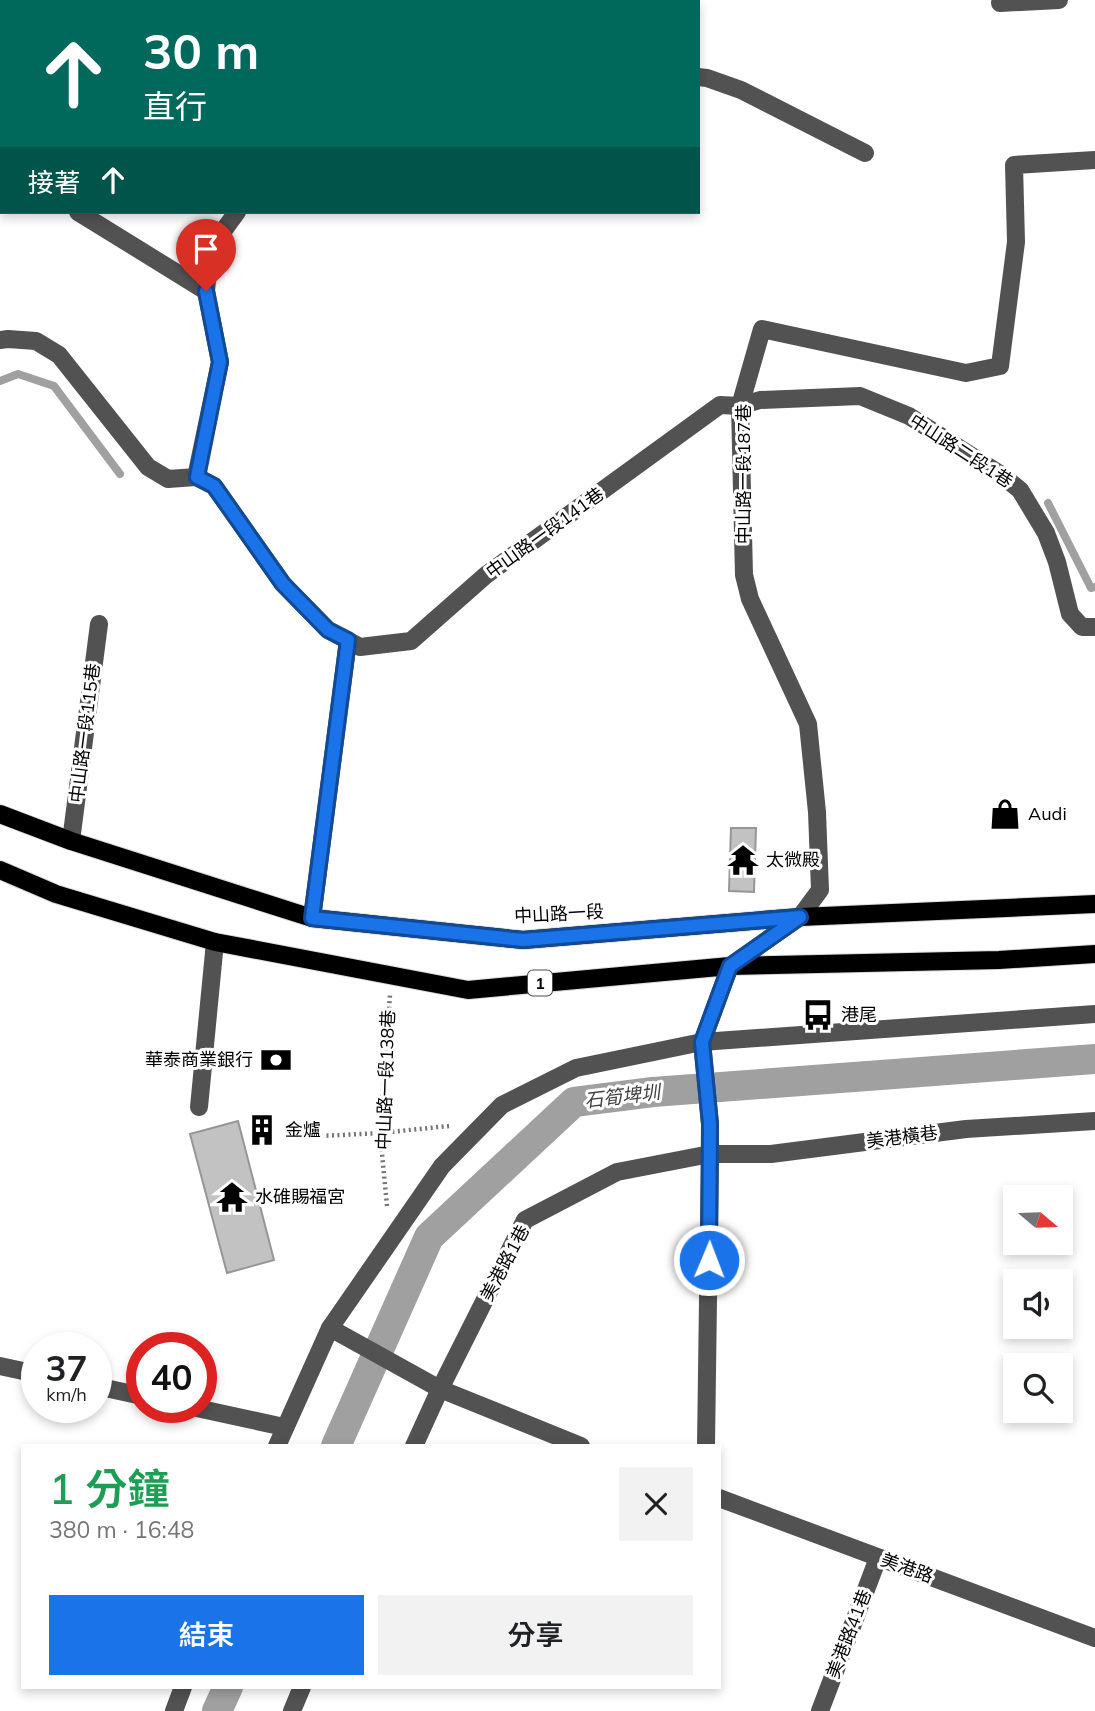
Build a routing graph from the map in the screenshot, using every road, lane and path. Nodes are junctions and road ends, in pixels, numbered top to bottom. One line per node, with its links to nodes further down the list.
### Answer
1 (1059, 0): 2 (street)
2 (1000, 3)
3 (700, 76): 4 (street)
4 (865, 153)
5 (1095, 160): 10 (street, 中山路一段187巷)
6 (81, 214): 8 (street)
7 (236, 214): 8 (street)
8 (206, 291): 11 (street)
9 (0, 340): 11 (street)
10 (740, 406): 13 (street, 中山路二段1巷); 14 (street, 中山路一段141巷); 19 (street, 中山路一段187巷)
11 (197, 477): 14 (street, 中山路一段141巷)
12 (99, 624): 16 (street, 中山路一段115巷)
13 (1095, 627)
14 (348, 640): 20 (street)
15 (0, 814): 16 (main road, 中山路一段)
16 (71, 841): 20 (main road, 中山路一段)
17 (0, 870): 21 (main road, 1)
18 (1095, 904): 19 (main road, 中山路一段)
19 (800, 917): 20 (main road, 中山路一段); 23 (street)
20 (312, 918)
21 (215, 943): 24 (main road, 1); 27 (street)
22 (1095, 954): 23 (main road, 1)
23 (730, 966): 24 (main road, 1); 26 (street)
24 (391, 977): 30 (path, 中山路一段138巷)
25 (1095, 1014): 26 (street)
26 (702, 1042): 29 (street); 32 (street)
27 (200, 1107)
28 (1095, 1121): 32 (street, 美港橫巷)
29 (486, 1122): 30 (path); 33 (street)
30 (380, 1133): 31 (path); 33 (path, 中山路一段138巷)
31 (321, 1136)
32 (710, 1154): 37 (street, 美港路1巷); 43 (street)
33 (391, 1240): 34 (street)
34 (330, 1328): 37 (street); 39 (street)
35 (0, 1366): 36 (street)
36 (21, 1371)
37 (440, 1389): 41 (street, 美港路1巷); 42 (street)
38 (217, 1412): 39 (street)
39 (284, 1427): 40 (street)
40 (277, 1444)
41 (415, 1444)
42 (577, 1444)
43 (706, 1444)
44 (721, 1499): 45 (street, 美港路)
45 (878, 1558): 46 (street, 美港路); 51 (street, 美港路41巷)
46 (1095, 1638)
47 (182, 1689): 49 (street)
48 (301, 1689): 50 (street)
49 (174, 1711)
50 (292, 1711)
51 (820, 1711)

